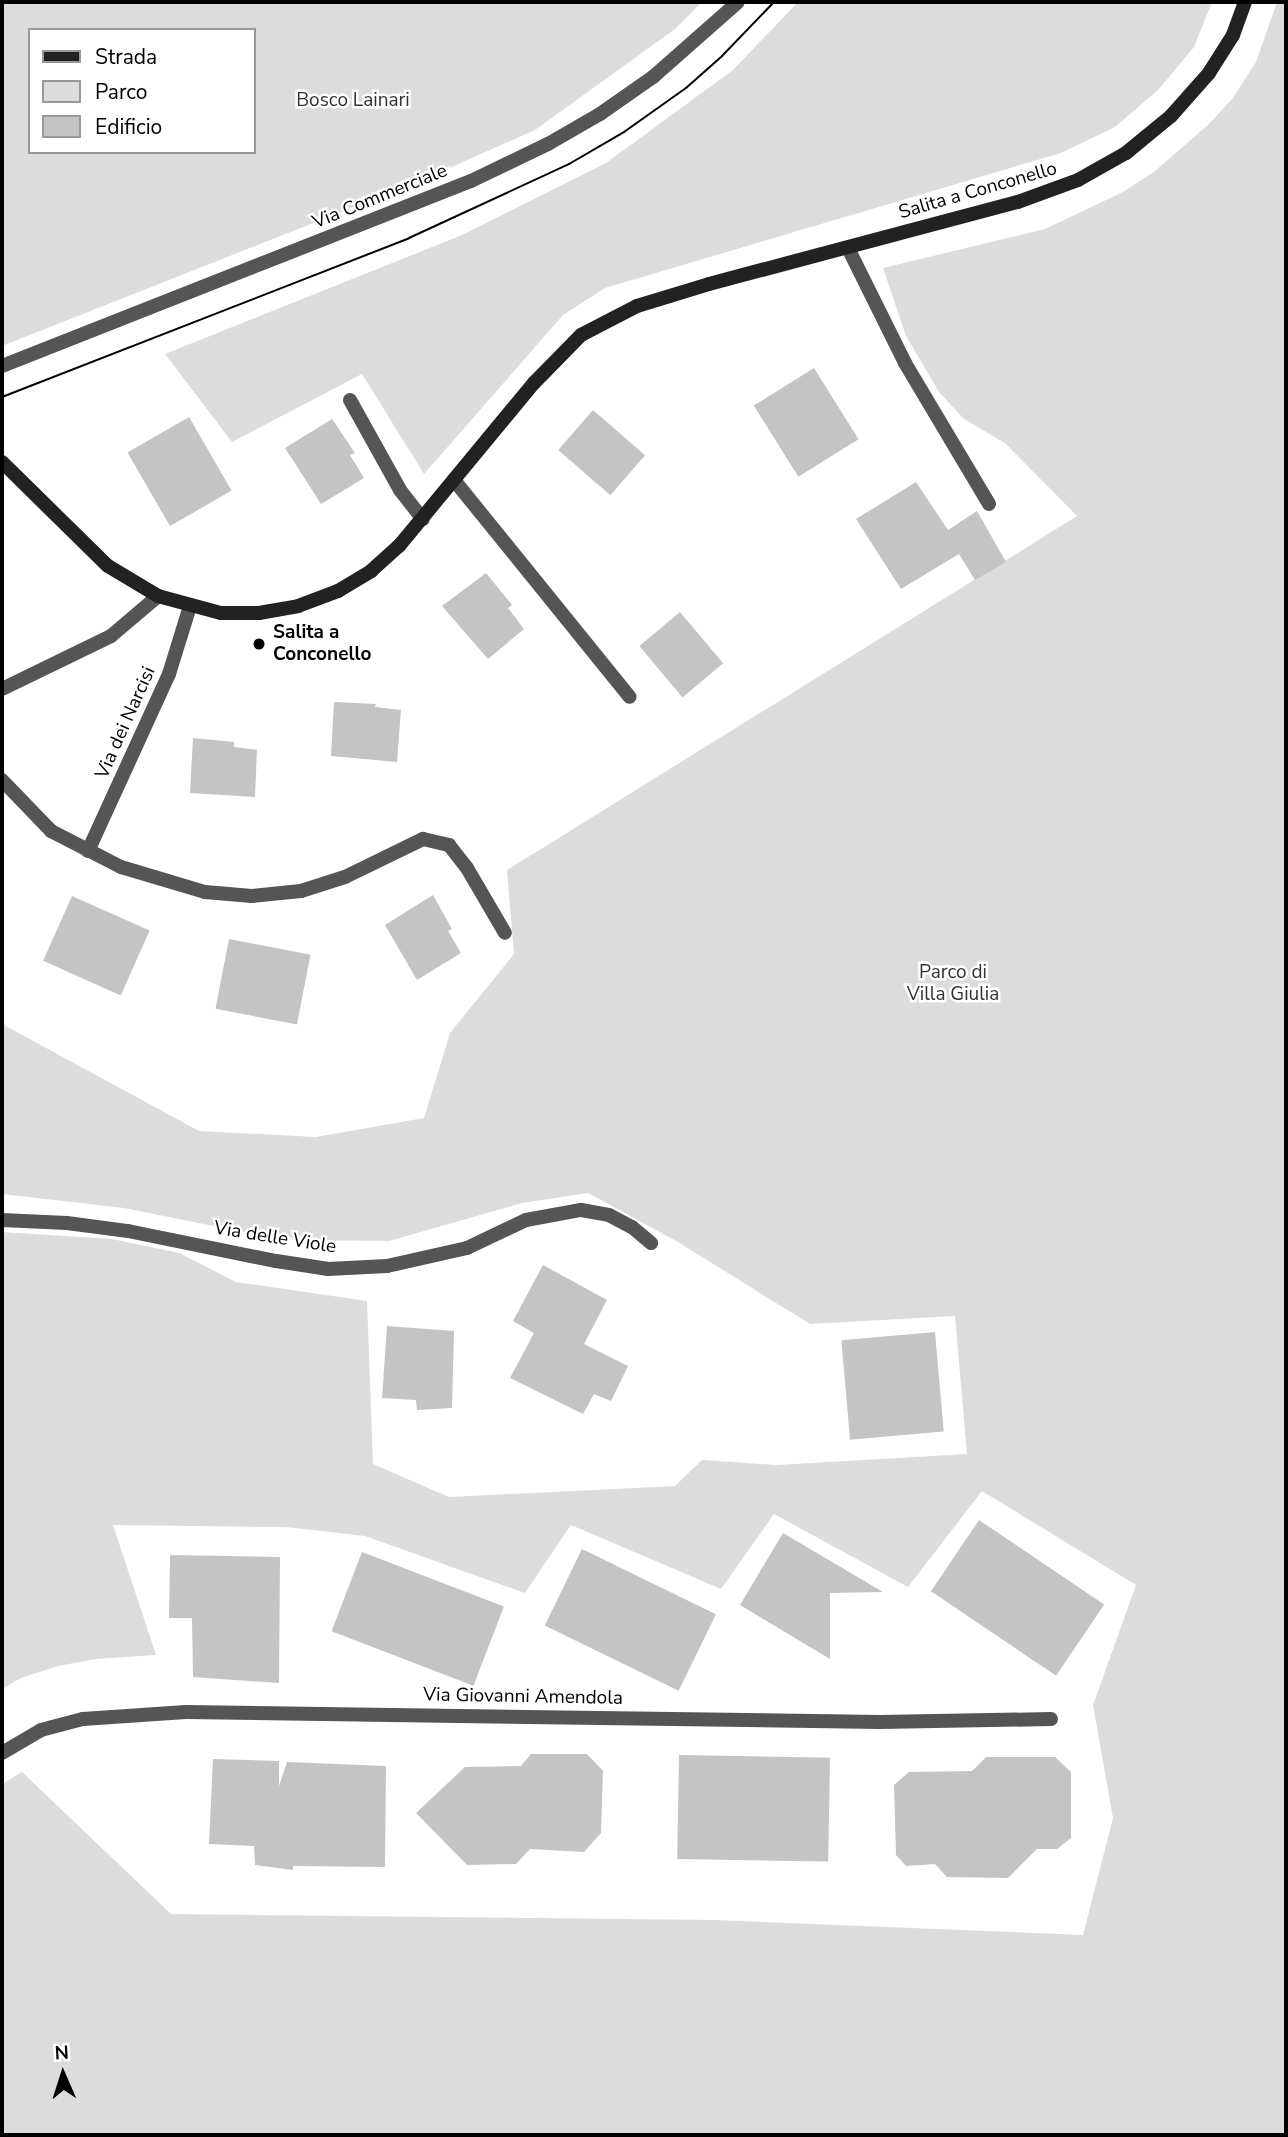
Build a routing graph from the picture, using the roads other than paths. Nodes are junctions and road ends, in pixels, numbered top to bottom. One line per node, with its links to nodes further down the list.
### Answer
1 (738, 2): 4 (street, Via Commerciale)
2 (1245, 2): 3 (main road, Salita a Conconello)
3 (848, 247): 7 (main road, Salita a Conconello); 8 (street)
4 (2, 366)
5 (350, 400): 9 (street)
6 (2, 463): 10 (main road, Salita a Conconello)
7 (454, 480): 9 (main road, Salita a Conconello); 13 (street)
8 (989, 504)
9 (423, 519): 11 (main road, Salita a Conconello)
10 (158, 596): 11 (main road, Salita a Conconello); 12 (street)
11 (190, 606): 15 (street, Via dei Narcisi)
12 (2, 689)
13 (630, 697)
14 (2, 780): 15 (street)
15 (88, 851): 16 (street)
16 (505, 933)
17 (2, 1220): 18 (street, Via delle Viole)
18 (651, 1243)
19 (1051, 1719): 20 (street, Via Giovanni Amendola)
20 (2, 1753)

